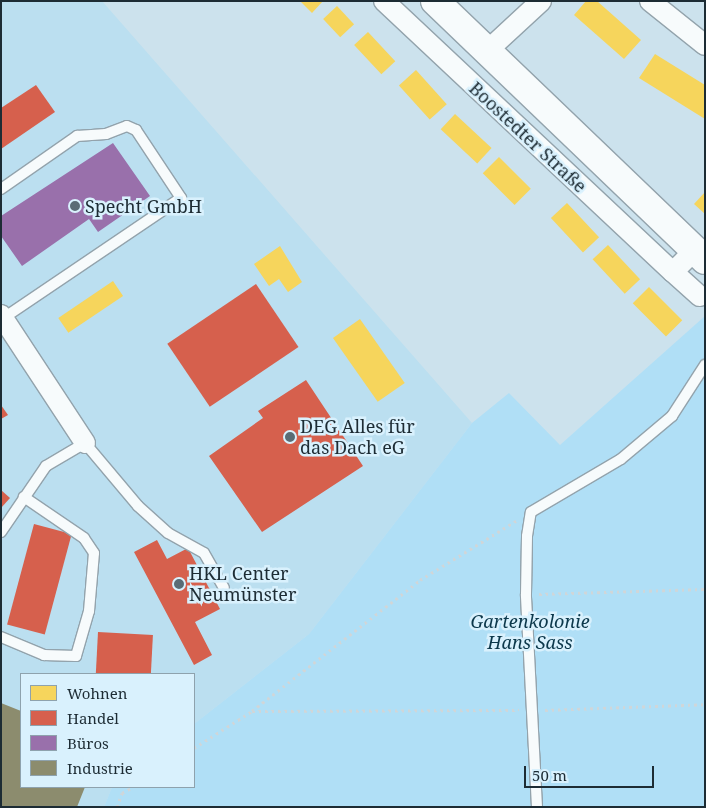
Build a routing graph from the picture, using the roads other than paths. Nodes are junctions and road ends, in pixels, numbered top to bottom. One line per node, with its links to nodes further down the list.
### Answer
1 (384, 1): 9 (street, Boostedter Straße)
2 (435, 1): 6 (street, Boostedter Straße)
3 (541, 1): 6 (street)
4 (650, 1): 5 (street)
5 (705, 45)
6 (486, 52): 8 (street, Boostedter Straße)
7 (1, 189): 11 (lane)
8 (699, 255): 9 (street, Boostedter Straße)
9 (674, 272): 10 (street, Boostedter Straße)
10 (700, 296)
11 (2, 316): 13 (street)
12 (705, 365): 18 (lane)
13 (85, 443): 14 (lane); 16 (lane)
14 (24, 498): 15 (lane); 17 (lane)
15 (1, 532)
16 (224, 588)
17 (1, 637)
18 (537, 807)

